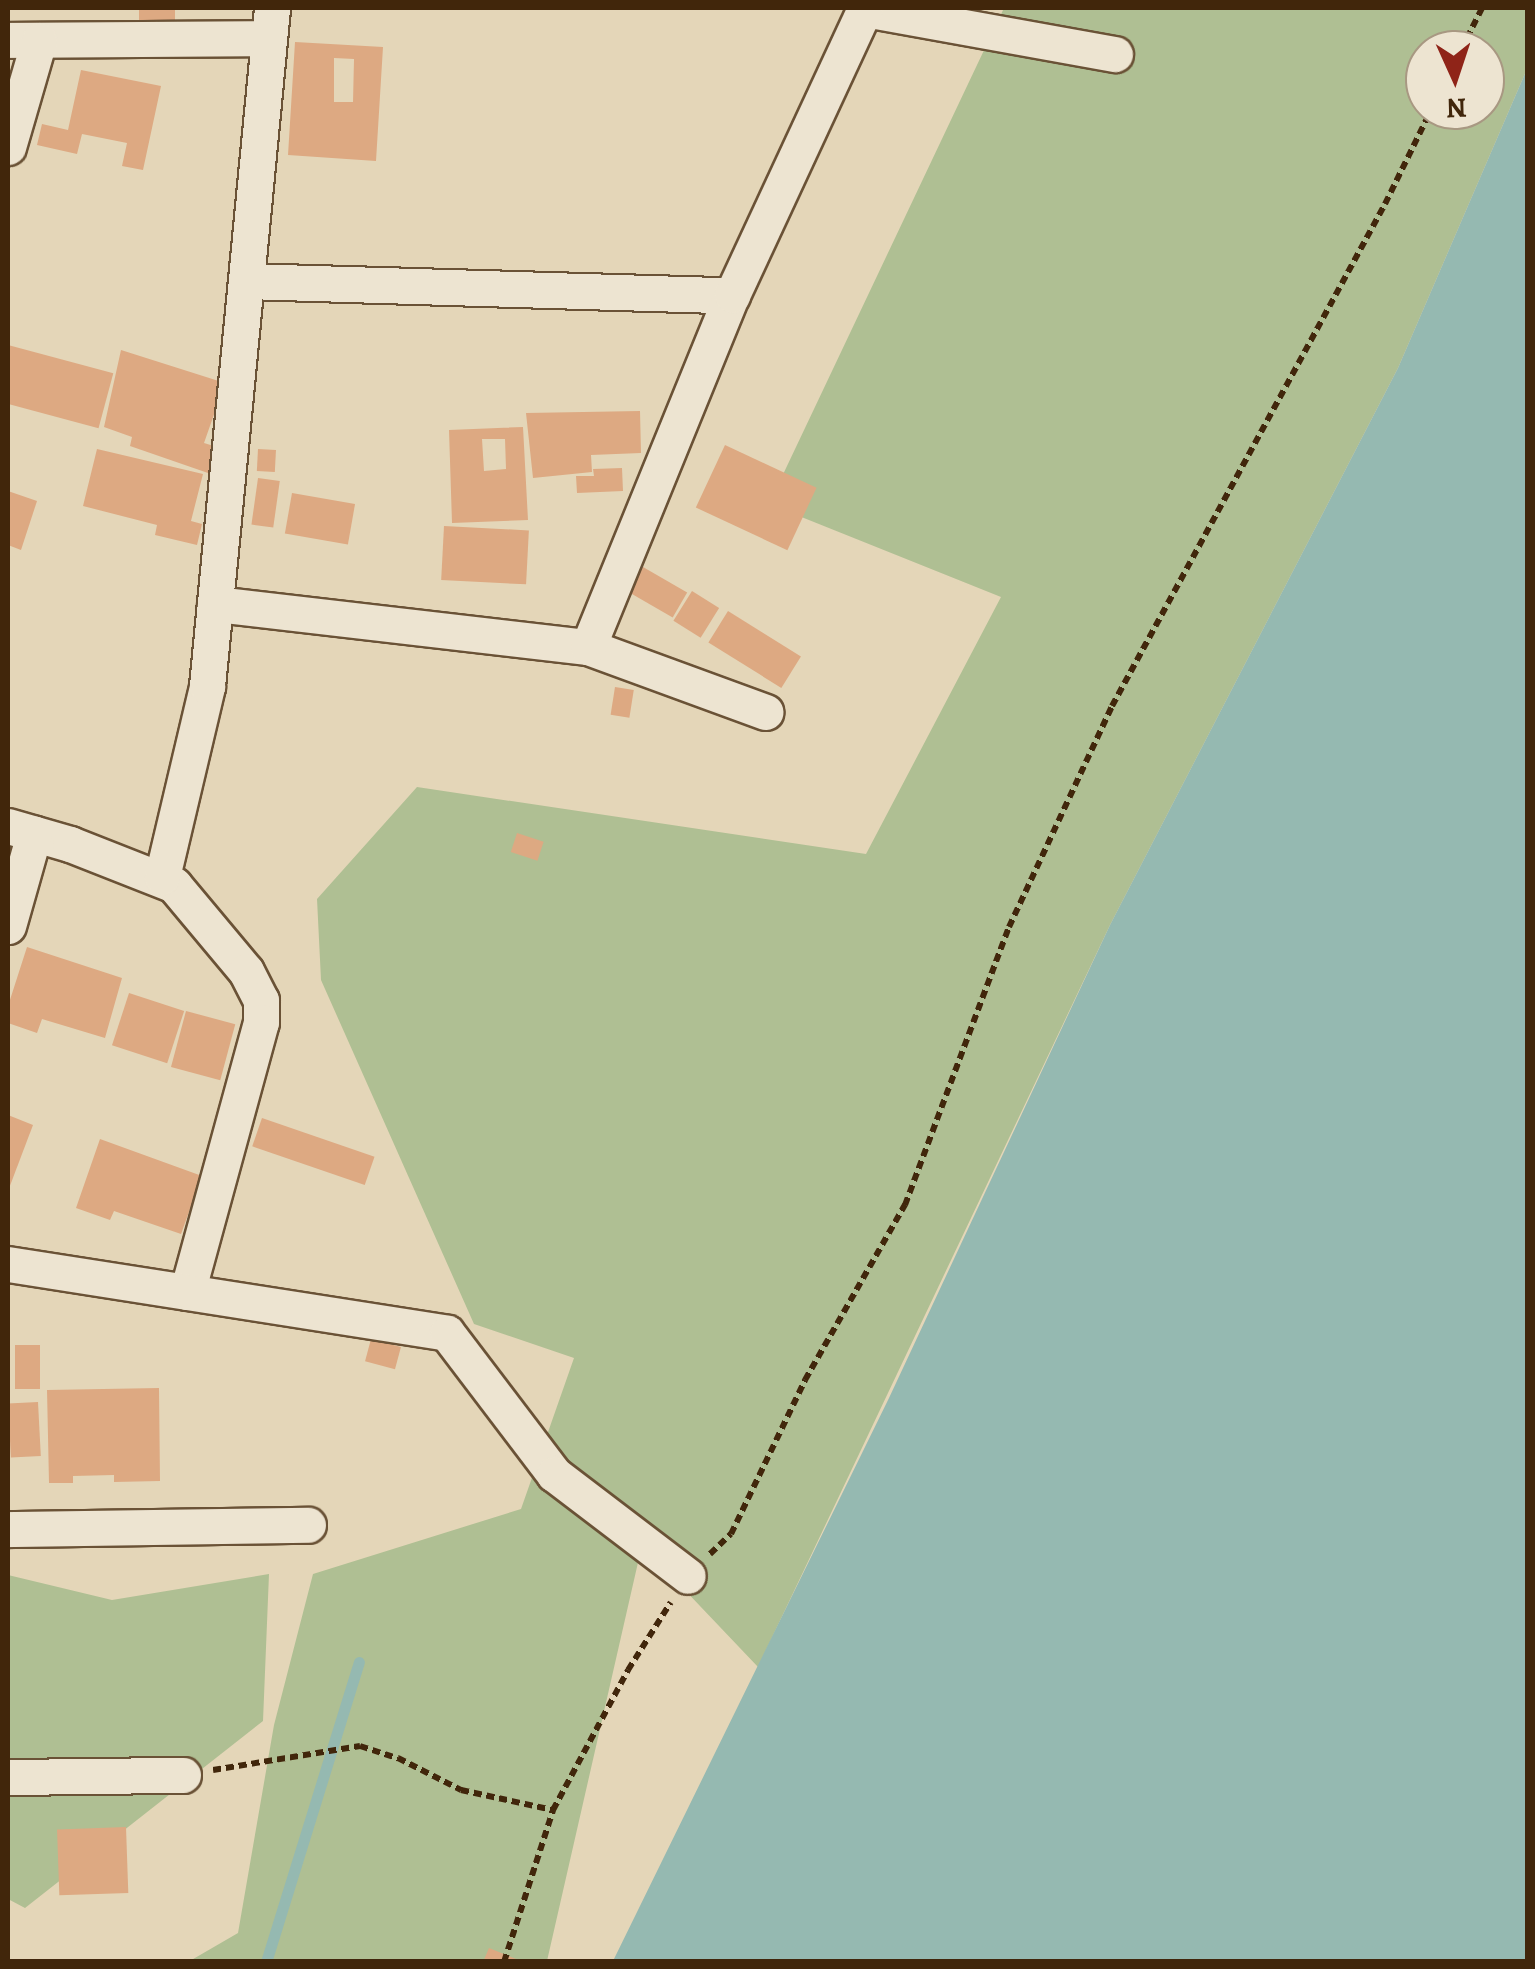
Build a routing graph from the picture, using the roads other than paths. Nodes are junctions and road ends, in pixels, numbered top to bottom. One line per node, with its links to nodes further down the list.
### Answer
1 (864, 8): 4 (street); 7 (street)
2 (271, 23): 3 (street); 6 (street)
3 (23, 40): 5 (street)
4 (1115, 54)
5 (8, 147)
6 (246, 281): 7 (street); 8 (street)
7 (732, 295): 9 (street)
8 (215, 604): 9 (street); 12 (street)
9 (588, 647): 10 (street)
10 (766, 712)
11 (21, 830): 12 (street); 13 (street)
12 (162, 878): 15 (street)
13 (8, 926)
14 (8, 1264): 15 (street)
15 (187, 1292): 18 (street)
16 (308, 1525): 17 (street)
17 (8, 1529)
18 (688, 1576)
19 (183, 1775): 20 (street)
20 (8, 1777)

